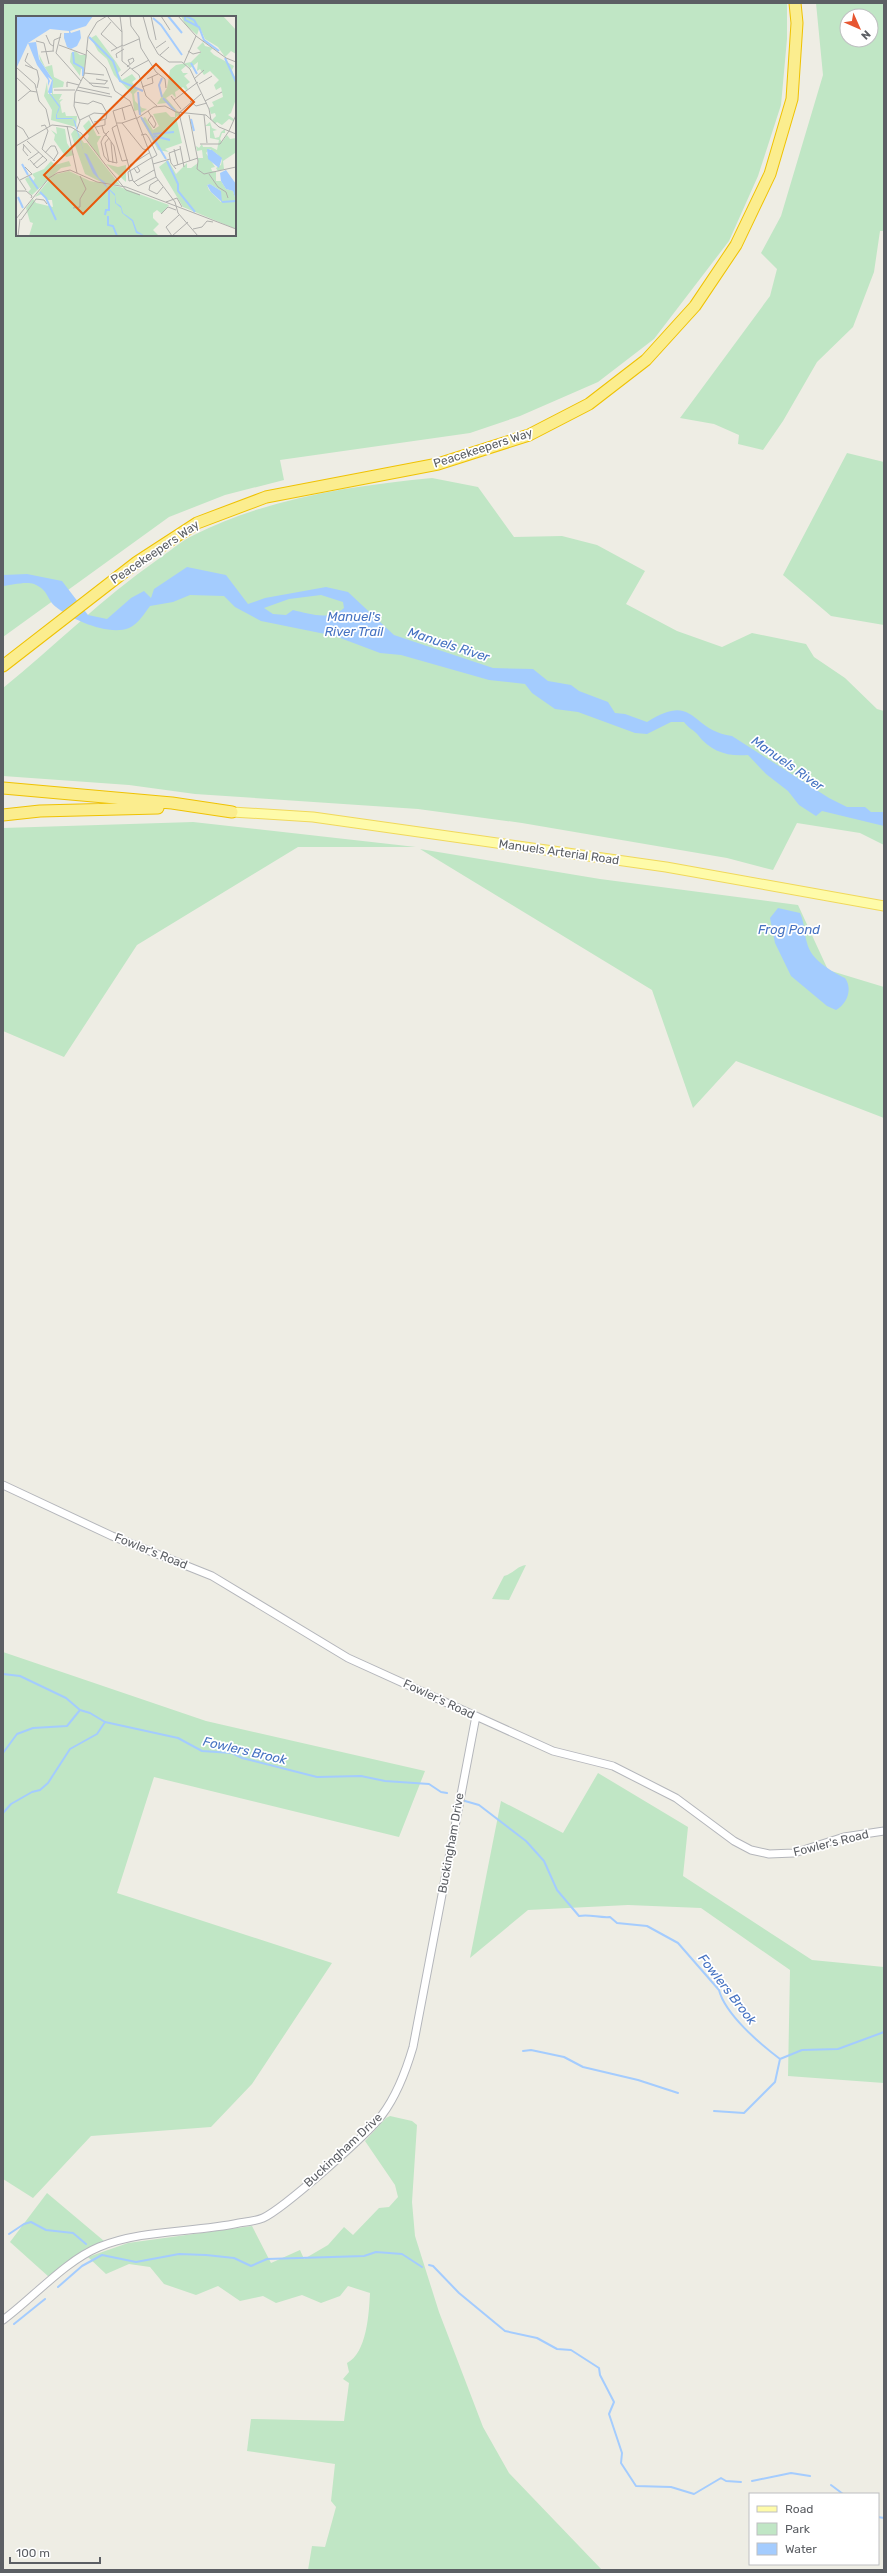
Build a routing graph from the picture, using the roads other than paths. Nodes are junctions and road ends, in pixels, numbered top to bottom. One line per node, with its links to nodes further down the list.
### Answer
1 (795, 3): 2 (highway, Peacekeepers Way)
2 (3, 666)
3 (3, 788): 4 (highway)
4 (232, 812): 5 (highway); 6 (main road, Manuels Arterial Road)
5 (3, 815)
6 (884, 906)
7 (3, 1485): 8 (street, Fowler's Road)
8 (476, 1716): 9 (street, Fowler's Road); 10 (street, Buckingham Drive)
9 (884, 1831)
10 (3, 2320)

